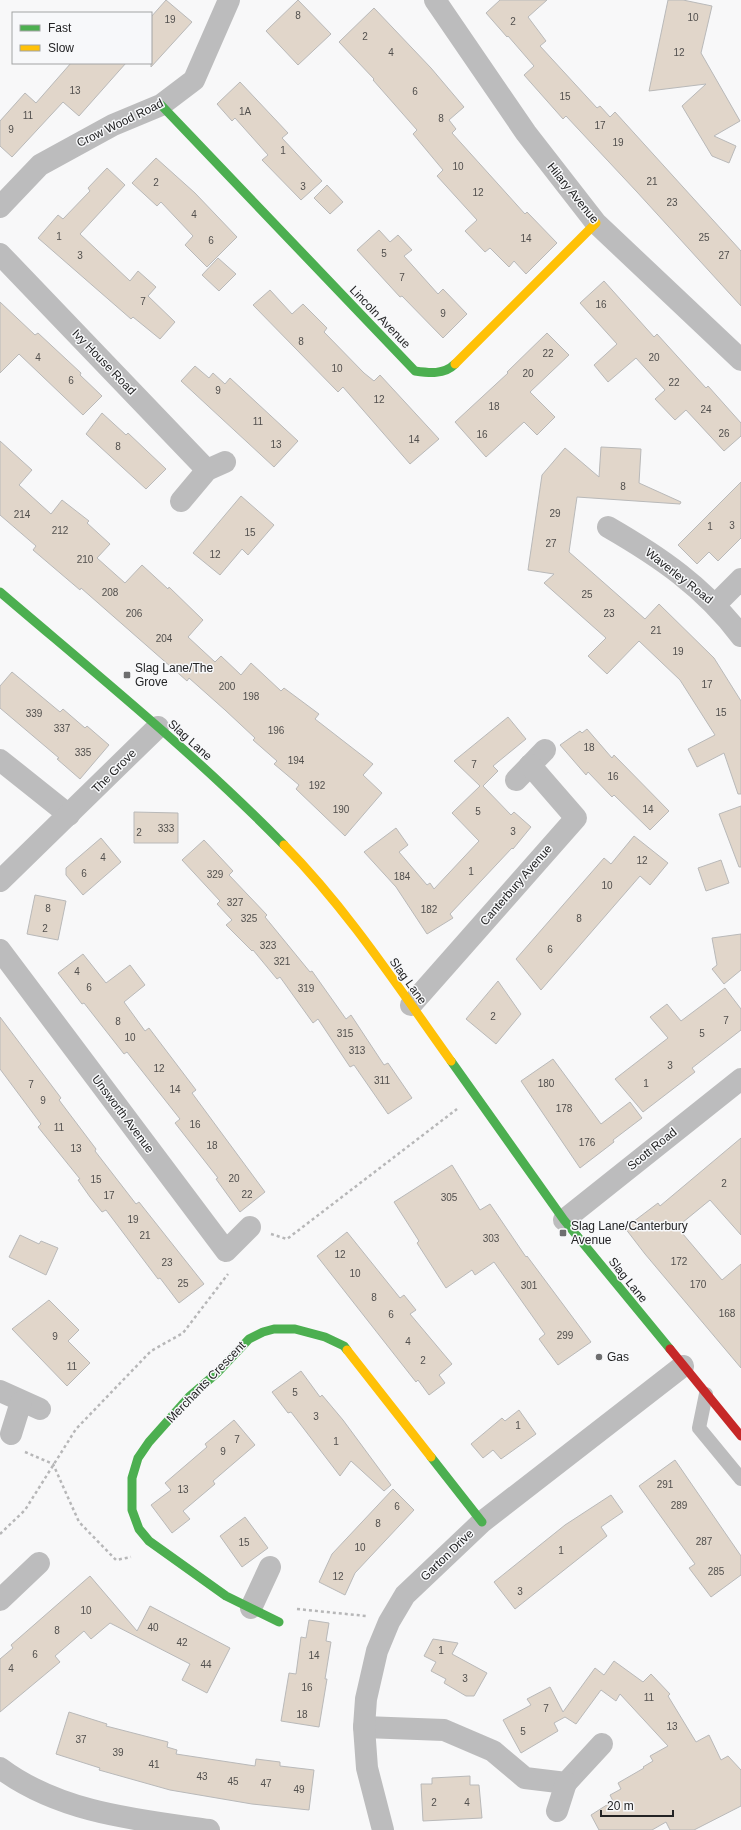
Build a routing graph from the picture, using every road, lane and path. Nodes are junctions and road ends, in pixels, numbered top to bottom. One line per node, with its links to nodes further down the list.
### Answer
1 (229, 0): 3 (street, Crow Wood Road)
2 (435, 0): 5 (street, Hilary Avenue)
3 (161, 105): 4 (street, Crow Wood Road); 5 (street, Lincoln Avenue)
4 (0, 207)
5 (596, 223): 7 (street, Hilary Avenue)
6 (0, 254): 8 (street, Ivy House Road)
7 (741, 360)
8 (180, 501)
9 (608, 527): 12 (street, Waverley Road)
10 (741, 579): 12 (street)
11 (0, 592): 14 (street, Slag Lane)
12 (716, 604): 13 (street, Waverley Road)
13 (741, 636)
14 (158, 728): 17 (street, The Grove); 20 (street, Slag Lane)
15 (545, 750): 20 (street, Canterbury Avenue)
16 (0, 760): 17 (street)
17 (69, 815): 18 (street, The Grove)
18 (0, 881)
19 (0, 950): 24 (street, Unsworth Avenue)
20 (411, 1005): 22 (street, Slag Lane)
21 (741, 1078): 23 (street, Scott Road)
22 (475, 1095): 23 (street, Slag Lane); 24 (path)
23 (564, 1220): 26 (street, Slag Lane)
24 (258, 1230)
25 (231, 1271): 31 (path)
26 (683, 1366): 28 (street, Slag Lane); 33 (street, Garton Drive)
27 (0, 1391): 29 (street)
28 (706, 1394): 30 (street, Slag Lane); 32 (lane)
29 (11, 1434): 31 (path)
30 (741, 1436)
31 (53, 1464): 34 (path); 35 (path)
32 (741, 1479)
33 (482, 1522): 35 (street, Merchants Crescent); 41 (street, Garton Drive)
34 (0, 1534)
35 (161, 1551): 39 (street, Merchants Crescent)
36 (39, 1563): 38 (street)
37 (270, 1567): 39 (street)
38 (2, 1593)
39 (251, 1608): 40 (street, Merchants Crescent)
40 (279, 1622): 41 (path)
41 (389, 1622): 42 (street, Garton Drive)
42 (364, 1727): 45 (street); 48 (street, Garton Drive)
43 (602, 1744): 45 (street)
44 (0, 1768): 47 (street)
45 (566, 1783): 46 (street)
46 (557, 1811)
47 (210, 1830)
48 (383, 1830)

